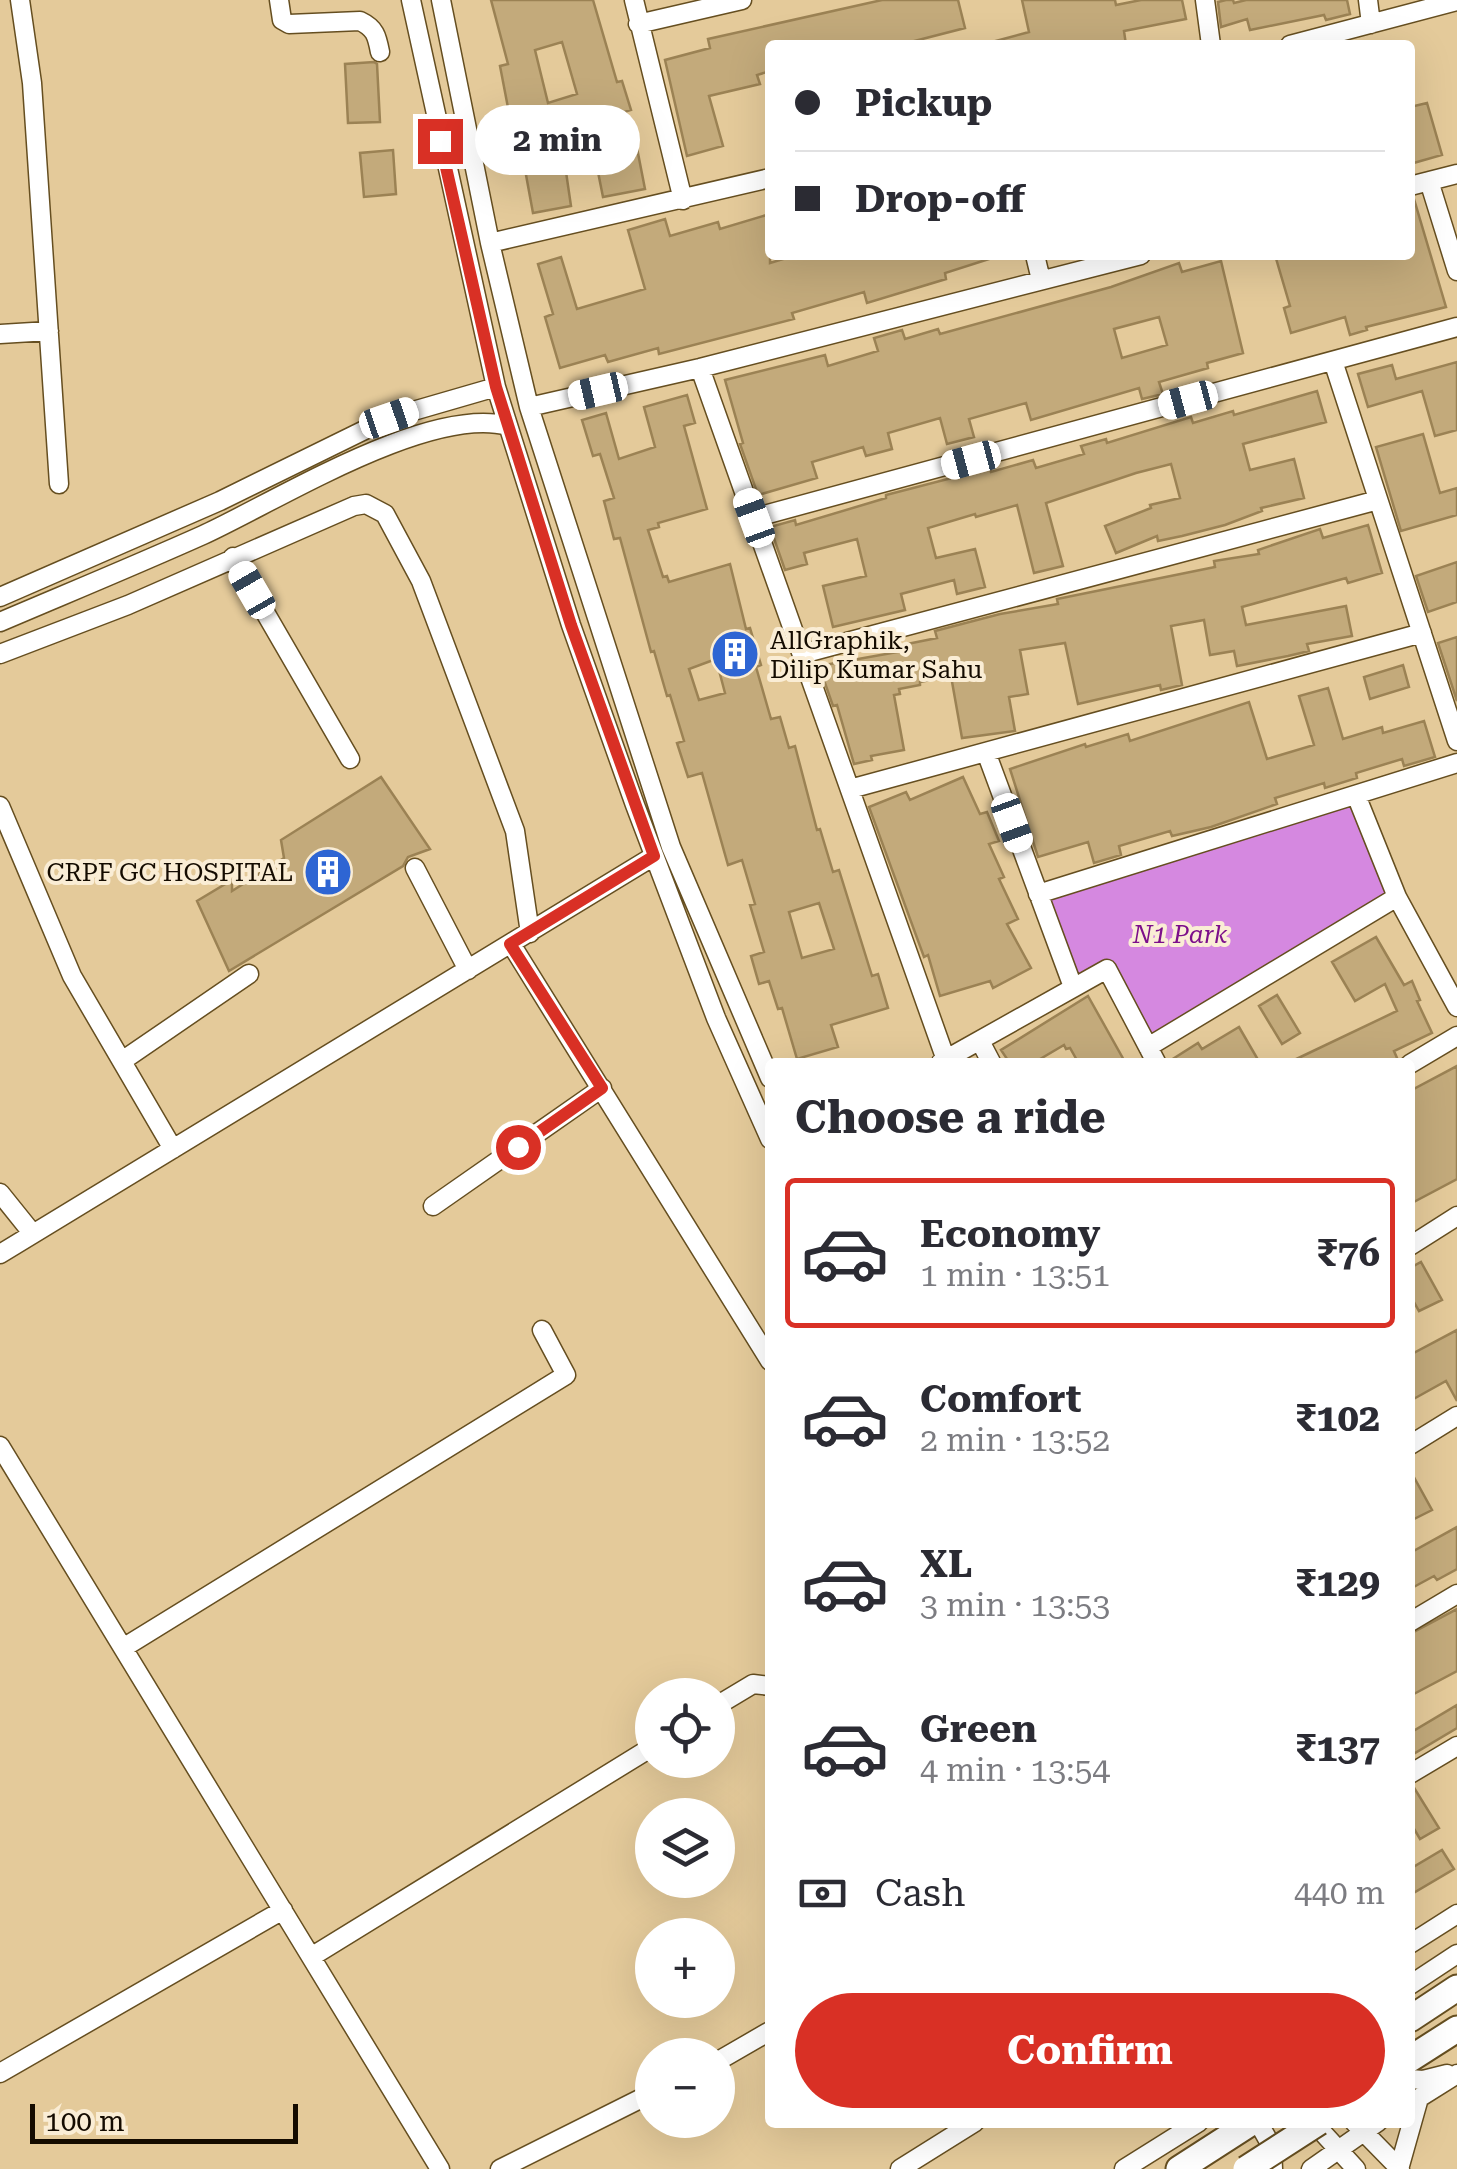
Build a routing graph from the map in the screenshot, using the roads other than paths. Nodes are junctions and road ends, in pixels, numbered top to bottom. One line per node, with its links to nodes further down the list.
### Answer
1 (20, 0): 28 (street)
2 (278, 0): 14 (street)
3 (411, 0): 21 (street)
4 (441, 0): 19 (street)
5 (634, 0): 10 (street)
6 (742, 0): 10 (street)
7 (1205, 0): 12 (street)
8 (1368, 0): 11 (street)
9 (1457, 0): 11 (street)
10 (638, 24): 20 (street)
11 (1371, 24): 13 (street)
12 (1211, 40)
13 (1309, 40)
14 (380, 52)
15 (1457, 174): 17 (street)
16 (765, 179): 20 (street)
17 (1430, 181): 18 (street); 25 (street)
18 (1415, 185)
19 (481, 200): 21 (street); 22 (street)
20 (683, 200): 22 (street)
21 (454, 206): 32 (street)
22 (490, 243): 33 (street)
23 (1036, 260): 26 (street)
24 (1120, 260): 26 (street)
25 (1457, 271)
26 (1041, 280): 31 (street)
27 (1457, 327): 30 (street)
28 (48, 331): 29 (street); 35 (street)
29 (0, 334)
30 (1333, 361): 36 (street); 38 (street)
31 (700, 368): 33 (street); 38 (street)
32 (496, 387): 34 (street); 41 (street)
33 (529, 407): 37 (street)
34 (508, 426): 39 (street); 42 (street)
35 (59, 484)
36 (1378, 500): 43 (street); 45 (street)
37 (564, 516): 39 (street); 71 (street)
38 (754, 518): 45 (street)
39 (539, 524): 53 (street)
40 (233, 557): 44 (street); 48 (street); 57 (street)
41 (0, 597)
42 (0, 622)
43 (1422, 634): 46 (street); 47 (street)
44 (0, 654)
45 (802, 654): 50 (street)
46 (1457, 742)
47 (986, 752): 50 (street); 55 (street)
48 (350, 759)
49 (1457, 763): 51 (street)
50 (850, 789): 66 (street)
51 (1356, 795): 55 (street); 56 (street)
52 (0, 806): 70 (street)
53 (654, 856): 57 (street); 73 (street)
54 (415, 868): 59 (street)
55 (1038, 894): 61 (street)
56 (1397, 897): 62 (street); 65 (street)
57 (530, 933): 58 (street)
58 (510, 944): 59 (street); 72 (street)
59 (468, 970): 74 (street)
60 (249, 974): 70 (street)
61 (1072, 987): 64 (street); 65 (street)
62 (1457, 1008)
63 (1457, 1036): 69 (street)
64 (980, 1041): 67 (street); 68 (street)
65 (1152, 1055)
66 (943, 1058)
67 (949, 1058)
68 (989, 1058)
69 (1415, 1061)
70 (122, 1062): 74 (street)
71 (765, 1066)
72 (602, 1088): 76 (street); 82 (street)
73 (765, 1128)
74 (173, 1149): 78 (street)
75 (0, 1193): 78 (street)
76 (434, 1206)
77 (1457, 1216): 79 (street)
78 (33, 1234): 80 (street)
79 (1415, 1243)
80 (0, 1254)
81 (542, 1330): 88 (street)
82 (765, 1353)
83 (1457, 1416): 84 (street)
84 (1415, 1441)
85 (0, 1446): 88 (street)
86 (1457, 1594): 87 (street)
87 (1415, 1619)
88 (123, 1648): 94 (street)
89 (765, 1685): 90 (street)
90 (735, 1695)
91 (1457, 1746): 93 (street)
92 (635, 1757): 99 (street)
93 (1415, 1771)
94 (282, 1910): 99 (street); 109 (street)
95 (1457, 1914): 96 (street)
96 (1415, 1937)
97 (1415, 1944): 100 (street)
98 (1457, 1954): 100 (street)
99 (311, 1957): 123 (street)
100 (1432, 1970): 101 (street)
101 (1415, 1982)
102 (1457, 1988): 103 (highway)
103 (1415, 2016)
104 (1457, 2029): 107 (highway)
105 (765, 2033): 106 (street)
106 (735, 2051)
107 (1415, 2056)
108 (1457, 2073): 110 (street); 111 (street)
109 (0, 2074)
110 (1415, 2079)
111 (1415, 2099)
112 (635, 2101): 124 (street)
113 (965, 2128): 125 (street)
114 (1189, 2128): 126 (street)
115 (1245, 2128): 127 (highway)
116 (1259, 2128): 129 (street)
117 (1307, 2128): 128 (highway, bridge)
118 (1320, 2128): 122 (street)
119 (1362, 2128): 122 (street)
120 (1367, 2128): 132 (street)
121 (1408, 2128): 132 (street)
122 (1338, 2152): 130 (street); 131 (street)
123 (437, 2168)
124 (500, 2169)
125 (900, 2169)
126 (1124, 2169)
127 (1179, 2169)
128 (1246, 2169)
129 (1272, 2169)
130 (1311, 2169)
131 (1356, 2169)
132 (1399, 2169)

